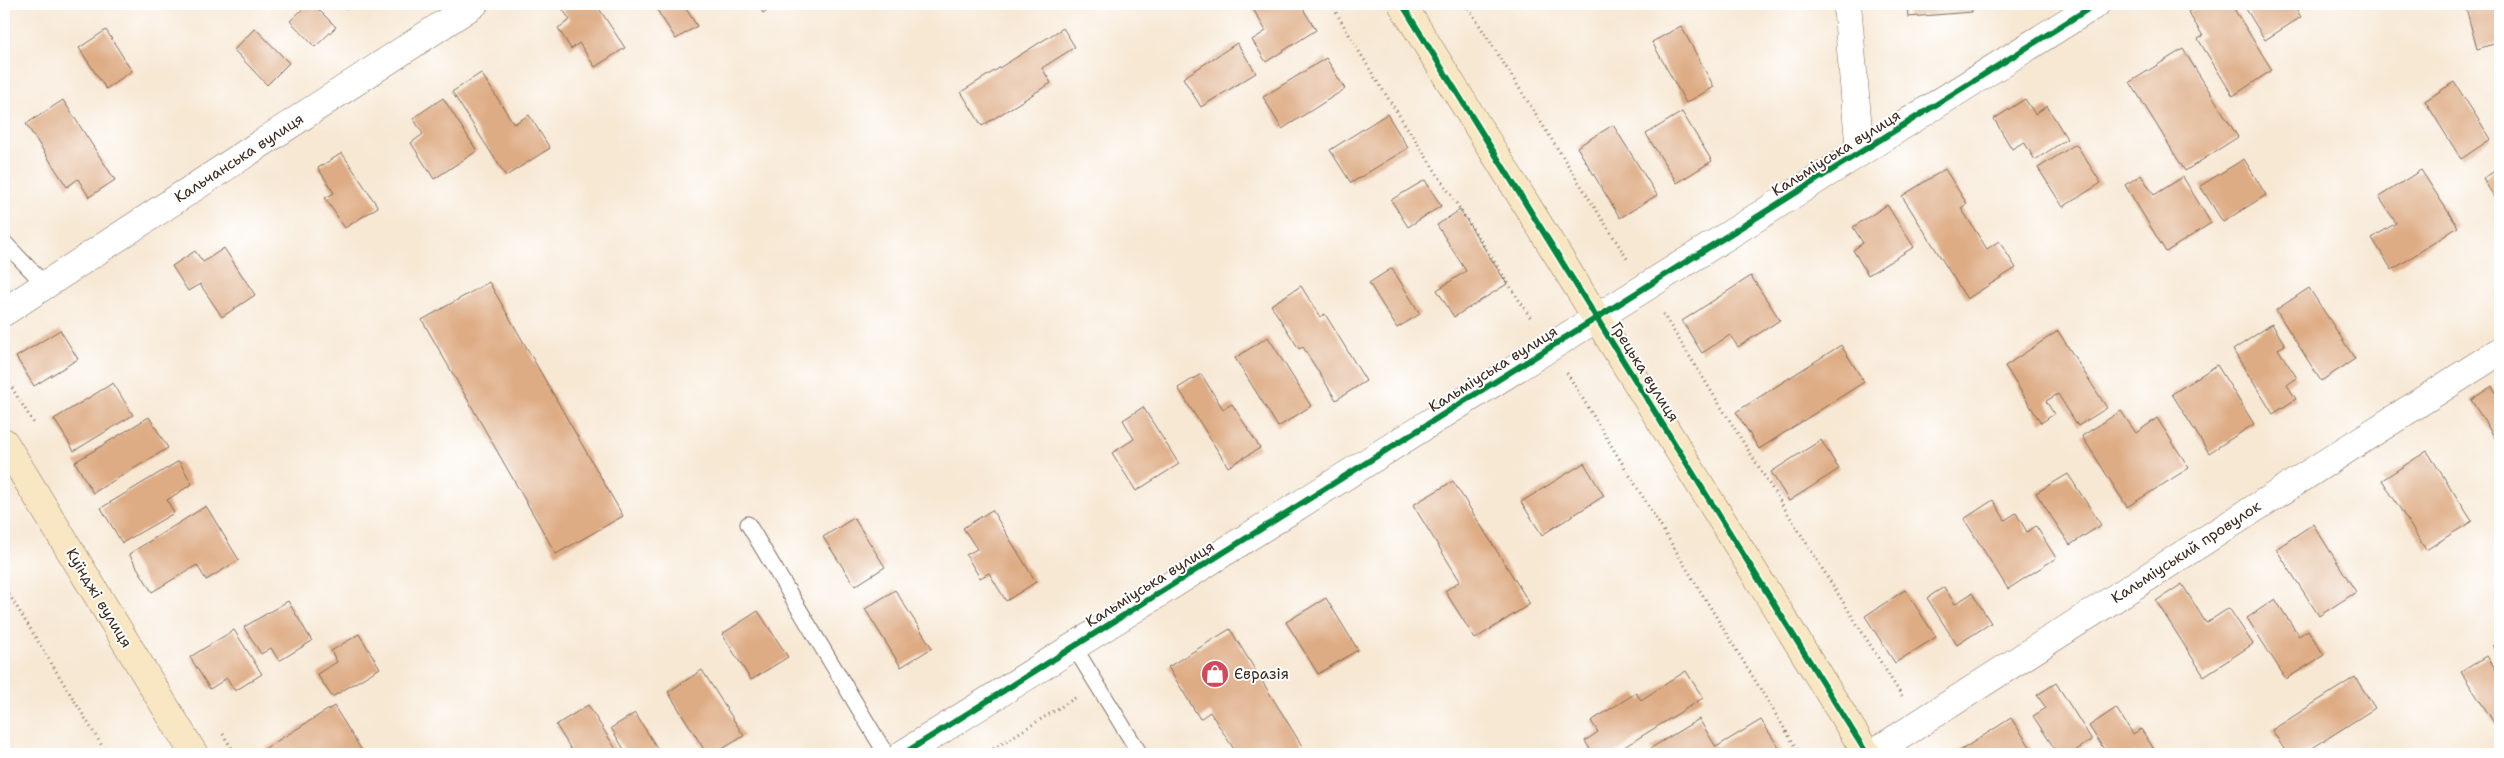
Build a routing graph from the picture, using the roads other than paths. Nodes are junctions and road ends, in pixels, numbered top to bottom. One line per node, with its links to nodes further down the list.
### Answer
1 (474, 4): 7 (street, Кальчанська вулиця)
2 (1402, 4): 9 (street, Грецька вулиця)
3 (1847, 4): 5 (street)
4 (2096, 4): 5 (street, Кальміуська вулиця)
5 (1860, 152): 9 (street, Кальміуська вулиця)
6 (4, 242): 7 (lane)
7 (45, 285): 8 (street, Кальчанська вулиця)
8 (4, 312)
9 (1597, 318): 13 (street, Кальміуська вулиця); 18 (street, Грецька вулиця)
10 (2500, 350): 19 (street, Кальміуський провулок)
11 (4, 442): 14 (street, Куїнджі вулиця)
12 (748, 524): 15 (lane)
13 (1074, 648): 16 (street, Кальміуська вулиця); 17 (lane)
14 (194, 754)
15 (886, 754)
16 (903, 754)
17 (1140, 754)
18 (1867, 754)
19 (1872, 754)

